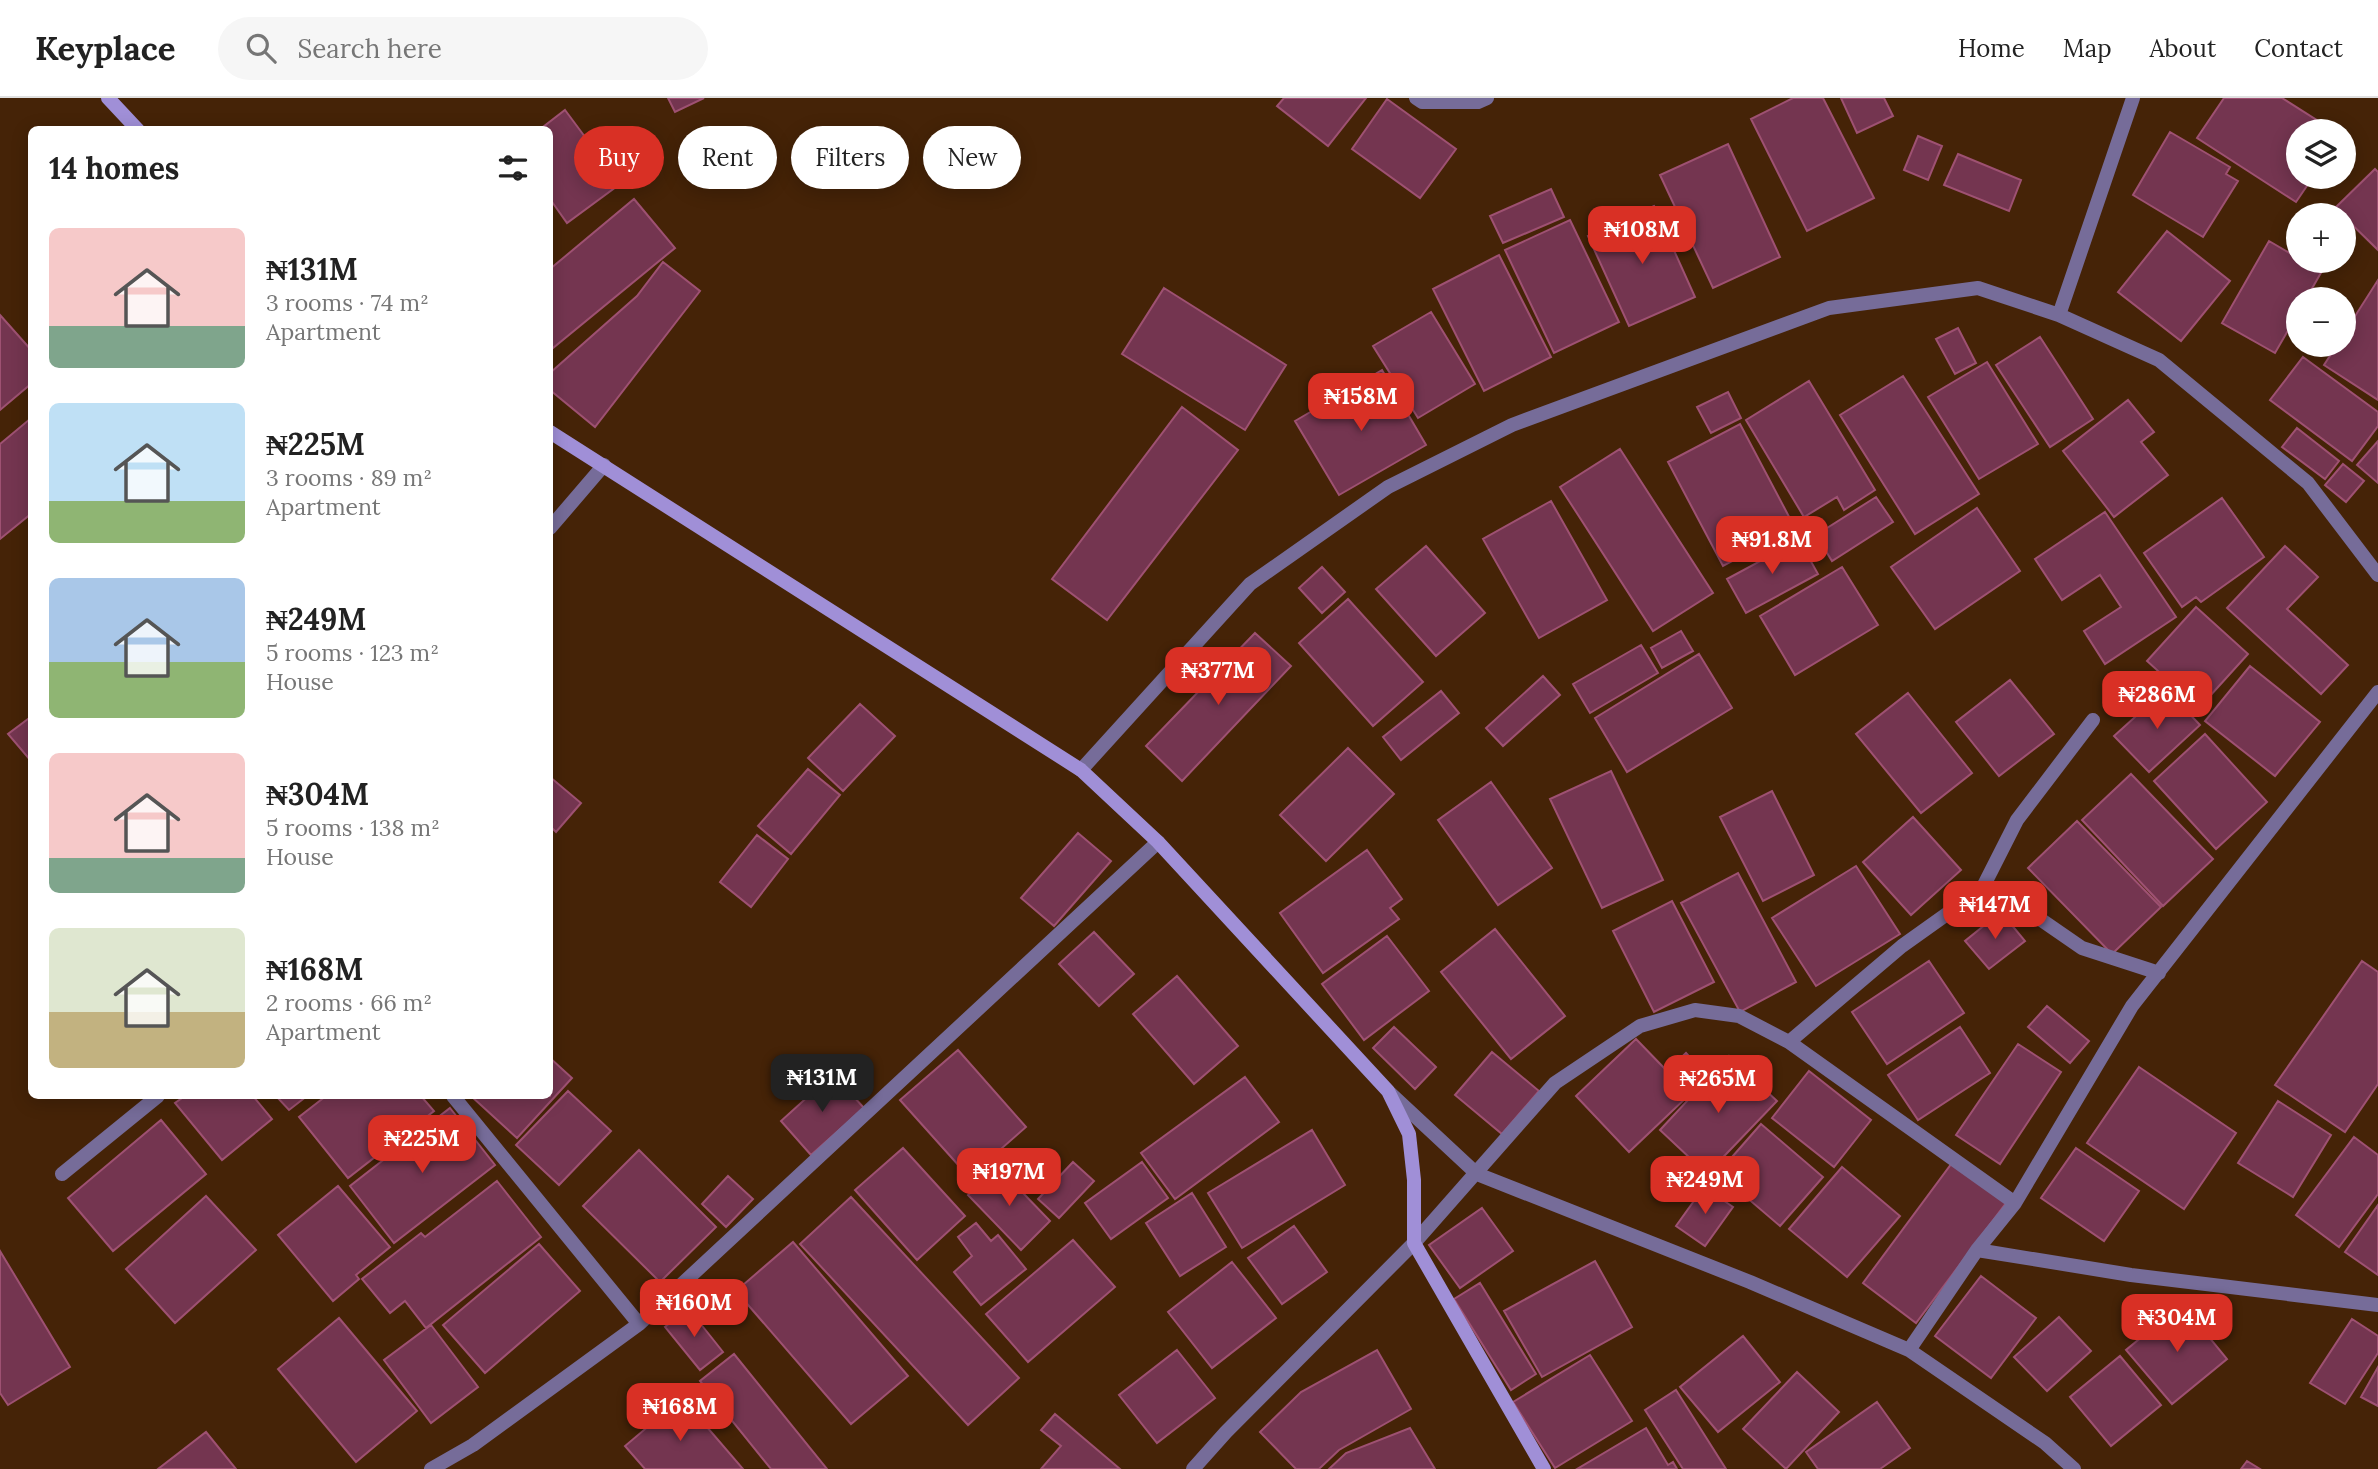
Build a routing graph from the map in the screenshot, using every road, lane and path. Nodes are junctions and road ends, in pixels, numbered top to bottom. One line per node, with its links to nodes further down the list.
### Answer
1 (108, 98): 5 (street)
2 (1416, 98): 3 (street)
3 (1487, 98)
4 (2133, 98): 6 (street)
5 (134, 126)
6 (2059, 315): 10 (street); 13 (street)
7 (553, 434): 8 (street)
8 (604, 465): 9 (street); 13 (street)
9 (553, 524)
10 (2378, 575)
11 (2378, 692): 16 (street)
12 (2093, 720): 15 (street)
13 (1081, 770): 14 (street)
14 (1158, 842): 18 (street); 27 (street)
15 (1982, 889): 16 (street); 17 (street)
16 (2159, 973): 23 (street)
17 (1789, 1042): 22 (street); 23 (street)
18 (1388, 1091): 22 (street); 24 (street)
19 (154, 1099): 21 (street)
20 (455, 1099): 27 (street)
21 (62, 1174)
22 (1477, 1174): 24 (street); 28 (street)
23 (2015, 1203): 25 (street)
24 (1414, 1243): 30 (street); 31 (street)
25 (1977, 1250): 26 (street); 28 (street)
26 (2378, 1305)
27 (639, 1324): 29 (street)
28 (1909, 1350): 32 (street)
29 (431, 1469)
30 (1193, 1469)
31 (1544, 1469)
32 (2074, 1469)

